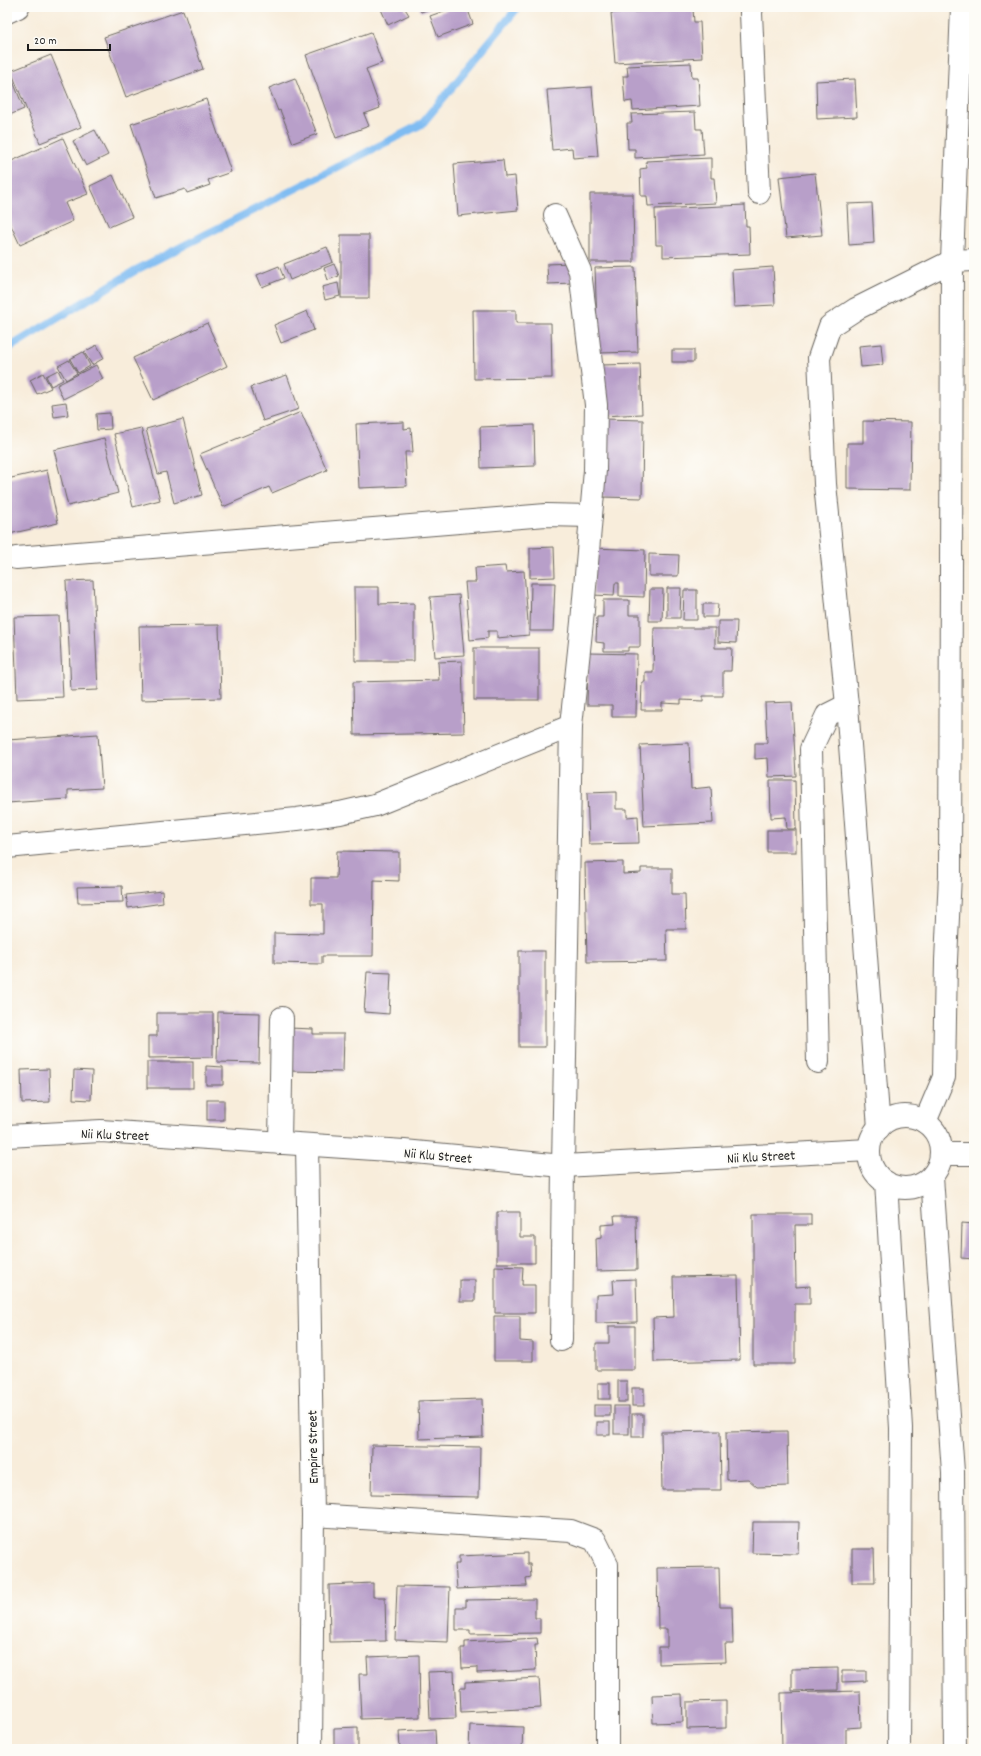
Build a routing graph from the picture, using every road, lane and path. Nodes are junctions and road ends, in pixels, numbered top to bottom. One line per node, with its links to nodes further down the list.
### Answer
1 (18, 7): 4 (street)
2 (752, 7): 5 (street)
3 (962, 7): 8 (street)
4 (7, 12)
5 (759, 193)
6 (556, 215): 9 (street)
7 (974, 260): 8 (street)
8 (952, 261): 11 (street); 16 (street)
9 (591, 516): 10 (street); 12 (street)
10 (16, 558)
11 (847, 706): 15 (street); 17 (street)
12 (571, 726): 13 (street); 24 (street)
13 (7, 847)
14 (282, 1018): 19 (street)
15 (818, 1062)
16 (925, 1122): 17 (street); 22 (street)
17 (879, 1128): 21 (street)
18 (7, 1136): 19 (street, Nii Klu Street)
19 (280, 1143): 20 (street, Nii Klu Street)
20 (307, 1145): 24 (street, Nii Klu Street); 28 (street, Empire Street)
21 (869, 1150): 24 (street, Nii Klu Street); 26 (street)
22 (941, 1154): 23 (street); 25 (street)
23 (974, 1154)
24 (563, 1166): 27 (street)
25 (932, 1177): 26 (street); 32 (street)
26 (886, 1182): 31 (street)
27 (561, 1340)
28 (313, 1515): 29 (street, Empire Street); 30 (street)
29 (311, 1749)
30 (607, 1749)
31 (899, 1749)
32 (955, 1749)

